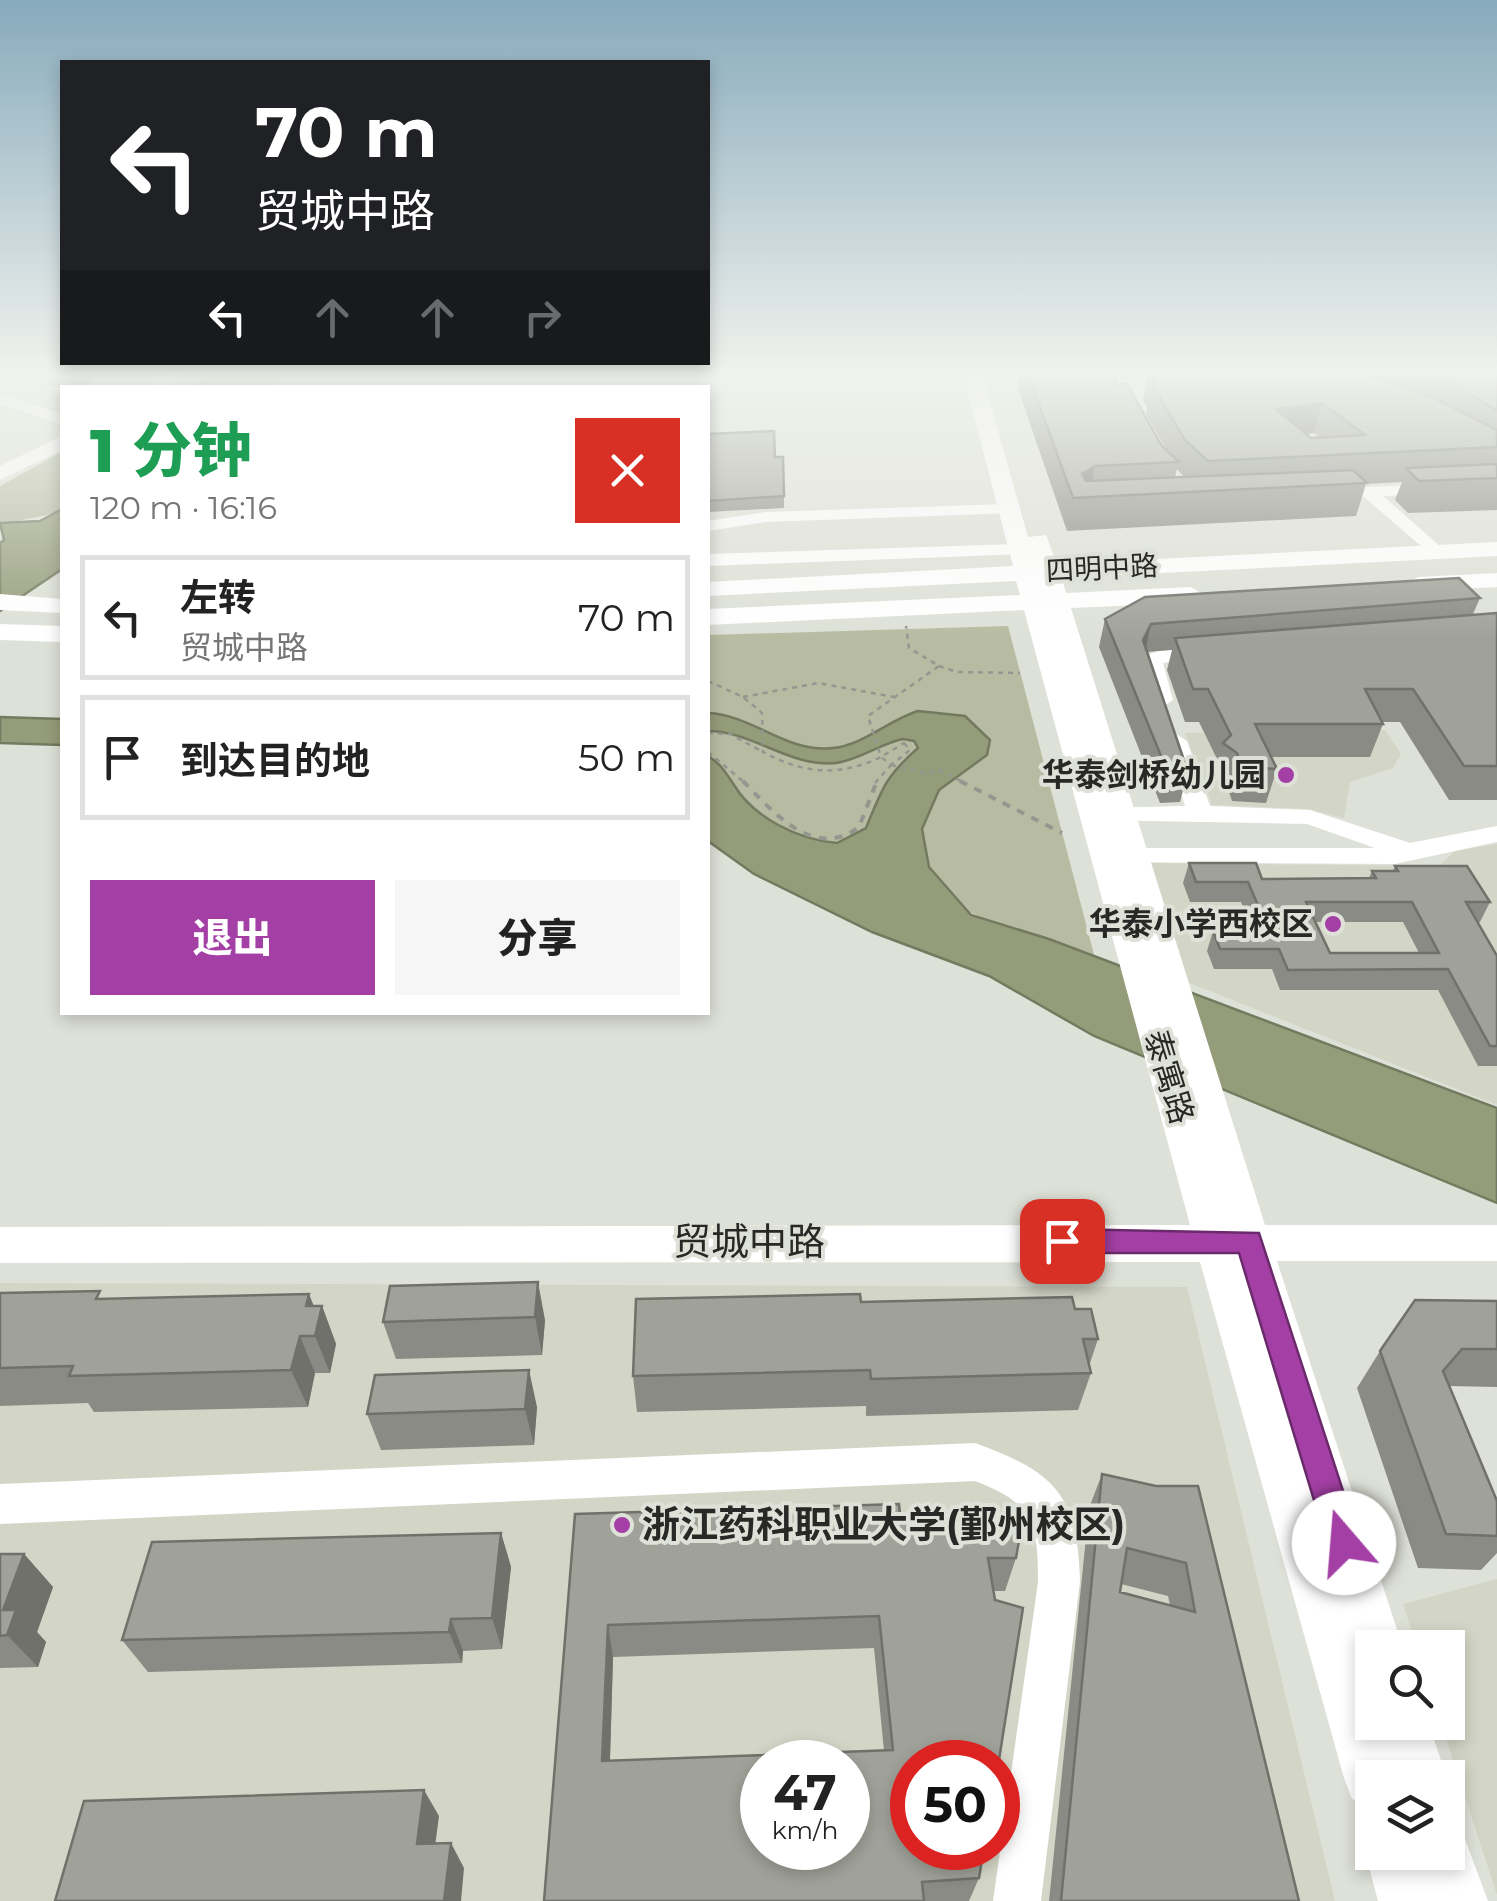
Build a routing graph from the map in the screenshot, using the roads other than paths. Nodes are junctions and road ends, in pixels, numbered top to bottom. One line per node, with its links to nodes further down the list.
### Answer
1 (997, 463): 6 (main road, 泰寓路)
2 (1004, 463): 11 (main road, 泰寓路)
3 (1497, 486): 4 (street)
4 (1359, 492): 5 (street); 9 (street)
5 (1311, 494)
6 (1007, 509): 7 (street); 11 (main road, 泰寓路)
7 (710, 526)
8 (1497, 548): 9 (main road, 四明中路)
9 (1424, 552): 11 (main road, 四明中路)
10 (710, 560): 11 (street)
11 (1030, 564): 15 (main road, 四明中路); 18 (main road, 泰寓路)
12 (1497, 580): 13 (main road)
13 (1448, 582): 14 (main road); 20 (street)
14 (1390, 585)
15 (710, 589)
16 (1216, 594): 18 (main road, 四明中路)
17 (9, 602): 19 (main road)
18 (1045, 602): 21 (main road, 四明中路); 26 (main road, 泰寓路); 27 (main road, 泰寓路)
19 (60, 606)
20 (1473, 606)
21 (710, 617)
22 (0, 632): 23 (main road)
23 (60, 634)
24 (1222, 652): 25 (street)
25 (1200, 813): 26 (street); 29 (street)
26 (1122, 814): 27 (street); 31 (main road, 泰寓路)
27 (1094, 815): 30 (main road, 泰寓路)
28 (1497, 834): 29 (street)
29 (1409, 851): 31 (street)
30 (1104, 856): 31 (street); 32 (main road, 泰寓路)
31 (1134, 856): 32 (main road, 泰寓路)
32 (1153, 967): 33 (main road, 泰寓路)
33 (1234, 1241): 34 (main road, 贸城中路); 35 (main road, 贸城中路); 37 (main road, 泰寓路); 38 (main road, 泰寓路)
34 (1497, 1243)
35 (0, 1245)
36 (0, 1504): 41 (street)
37 (1370, 1630)
38 (1368, 1760)
39 (1399, 1870): 42 (main road)
40 (1447, 1870): 43 (main road)
41 (1017, 1901)
42 (1408, 1901)
43 (1456, 1901)

